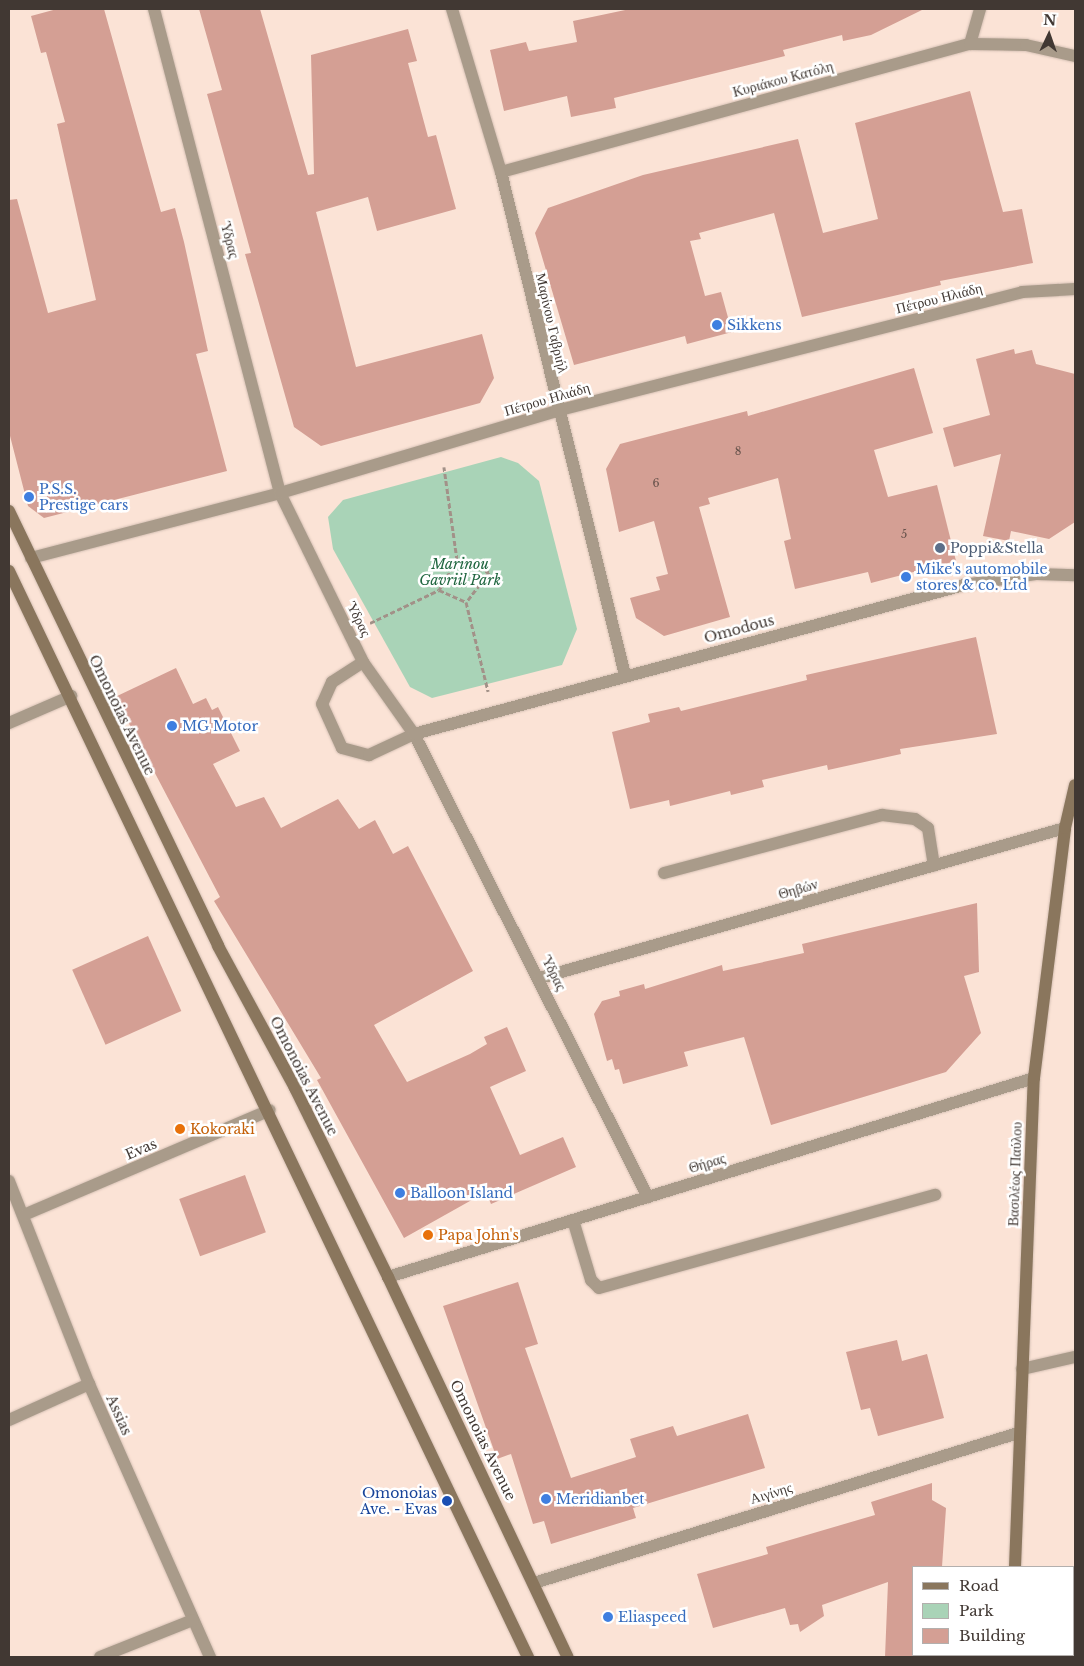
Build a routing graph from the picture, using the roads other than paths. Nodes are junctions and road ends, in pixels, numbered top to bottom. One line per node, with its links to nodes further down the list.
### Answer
1 (154, 9): 9 (street, Ύδρας)
2 (452, 9): 6 (street, Μαρίνου Γαβριήλ)
3 (980, 9): 4 (street)
4 (970, 44): 5 (street, Κυριάκου Κατόλη); 6 (street, Κυριάκου Κατόλη)
5 (1075, 56)
6 (501, 172): 8 (street, Μαρίνου Γαβριήλ)
7 (1075, 289): 8 (street, Πέτρου Ηλιάδη)
8 (556, 411): 9 (street, Πέτρου Ηλιάδη); 15 (street, Μαρίνου Γαβριήλ)
9 (280, 493): 11 (street, Πέτρου Ηλιάδη); 14 (street, Ύδρας)
10 (9, 511): 11 (main road, Omonoias Avenue)
11 (31, 558): 31 (main road, Omonoias Avenue)
12 (9, 571): 16 (main road)
13 (1075, 575): 15 (street, Omodous)
14 (363, 662): 18 (street, Ύδρας); 18 (street, Omodous)
15 (626, 675): 18 (street, Omodous)
16 (71, 696): 17 (street); 25 (main road)
17 (9, 723)
18 (414, 734): 23 (street, Ύδρας)
19 (1075, 785): 20 (main road, Βασιλέως Παύλου)
20 (1064, 828): 21 (street, Θηβών); 24 (main road, Βασιλέως Παύλου)
21 (934, 866): 22 (street); 23 (street, Θηβών)
22 (664, 873)
23 (540, 978): 28 (street, Ύδρας)
24 (1034, 1078): 28 (street, Θήρας); 33 (main road, Βασιλέως Παύλου)
25 (270, 1110): 29 (street, Evas); 42 (main road)
26 (9, 1181): 29 (street, Assias)
27 (935, 1195): 30 (street)
28 (648, 1197): 30 (street, Θήρας)
29 (24, 1215): 34 (street, Assias)
30 (573, 1220): 31 (street, Θήρας)
31 (388, 1277): 38 (main road, Omonoias Avenue)
32 (1075, 1357): 33 (street)
33 (1022, 1369): 36 (main road, Βασιλέως Παύλου)
34 (89, 1384): 35 (street); 39 (street, Assias)
35 (9, 1420)
36 (1018, 1433): 37 (main road, Βασιλέως Παύλου); 38 (street, Αιγίνης)
37 (1015, 1566)
38 (534, 1583): 43 (main road, Omonoias Avenue)
39 (193, 1620): 40 (street); 41 (street, Assias)
40 (100, 1657)
41 (210, 1657)
42 (528, 1657)
43 (568, 1657)

